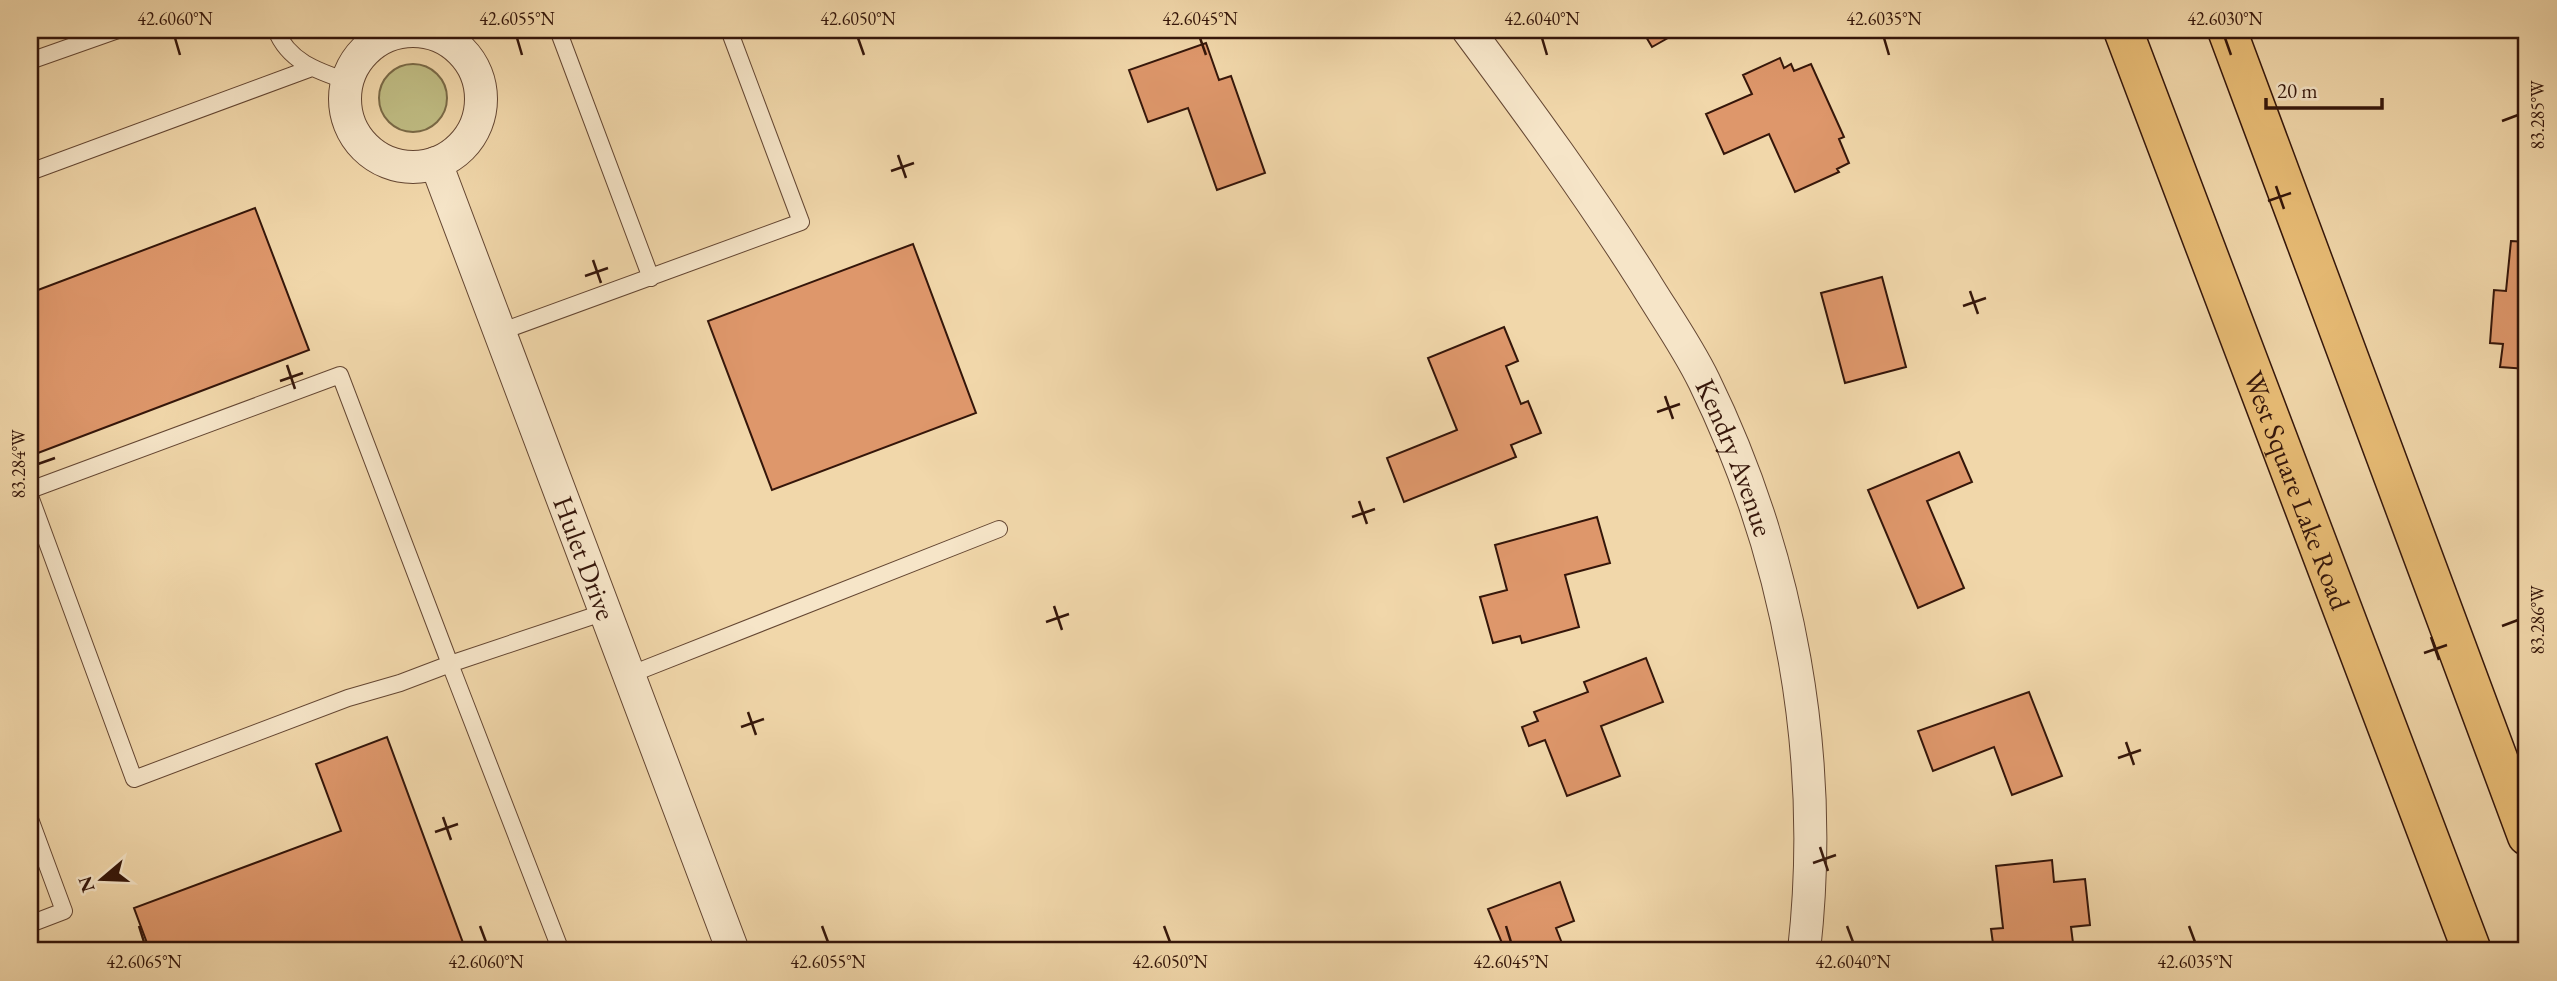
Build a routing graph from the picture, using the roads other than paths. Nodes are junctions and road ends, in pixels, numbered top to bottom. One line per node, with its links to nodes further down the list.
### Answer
1 (118, 30): 8 (lane)
2 (276, 30): 9 (lane)
3 (558, 30): 13 (lane)
4 (729, 30): 13 (lane)
5 (1468, 30): 26 (street, Kendry Avenue)
6 (2123, 30): 27 (highway, West Square Lake Road)
7 (2227, 30): 22 (highway)
8 (30, 61)
9 (309, 69): 10 (lane); 12 (lane)
10 (347, 81): 11 (street); 11 (street)
11 (436, 163): 14 (street, Hulet Drive)
12 (30, 172)
13 (651, 278): 14 (lane)
14 (500, 332): 18 (street, Hulet Drive)
15 (30, 490): 19 (lane)
16 (30, 496): 19 (lane)
17 (999, 529): 20 (lane)
18 (605, 612): 19 (lane); 20 (street, Hulet Drive)
19 (450, 664): 24 (lane)
20 (629, 675): 25 (street, Hulet Drive)
21 (30, 819): 23 (lane)
22 (2527, 836)
23 (30, 924)
24 (561, 951)
25 (733, 951)
26 (1804, 951)
27 (2472, 951)

